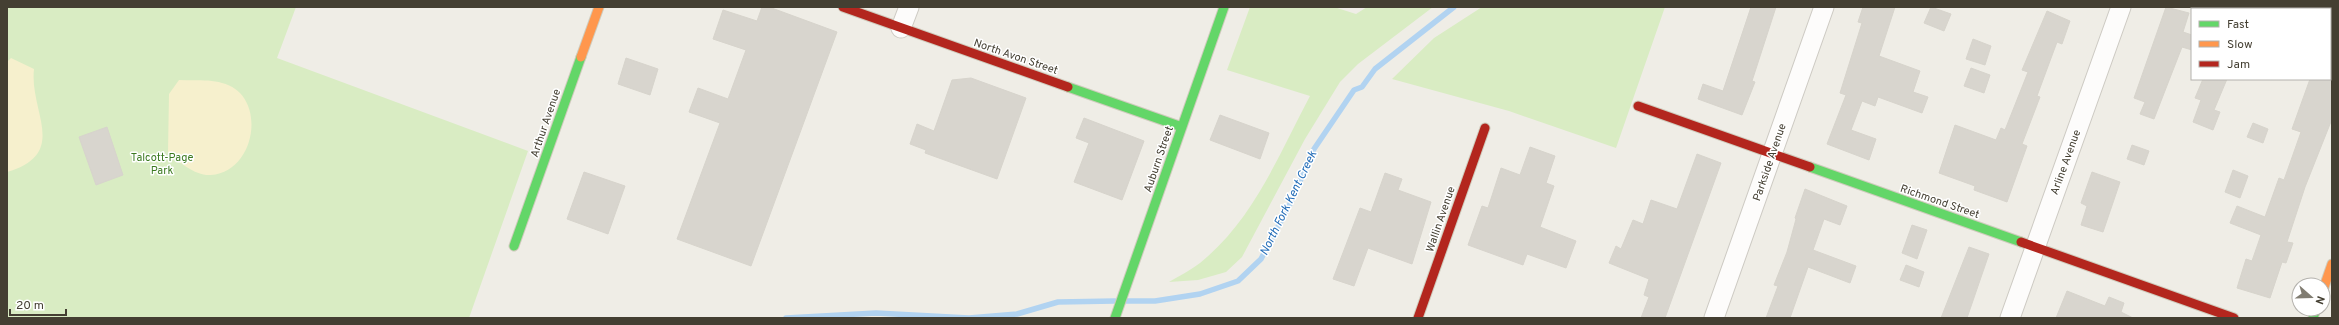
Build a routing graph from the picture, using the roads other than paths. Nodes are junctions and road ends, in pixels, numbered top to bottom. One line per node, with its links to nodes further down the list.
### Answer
1 (599, 7): 12 (street, Arthur Avenue)
2 (843, 7): 7 (street, North Avon Street)
3 (908, 7): 7 (street)
4 (1224, 7): 9 (street, Auburn Street)
5 (1824, 7): 11 (street, Parkside Avenue)
6 (2120, 7): 13 (street, Arline Avenue)
7 (901, 28): 9 (street, North Avon Street)
8 (1638, 106): 11 (street, Richmond Street)
9 (1182, 127): 16 (street, Auburn Street)
10 (1485, 128): 17 (street, Wallin Avenue)
11 (1772, 154): 13 (street, Richmond Street); 18 (street, Parkside Avenue)
12 (514, 246)
13 (2035, 247): 19 (street, Arline Avenue); 20 (street, Richmond Street)
14 (2332, 264): 15 (street)
15 (2328, 277)
16 (1115, 318)
17 (1418, 318)
18 (1714, 318)
19 (2010, 318)
20 (2234, 318)

